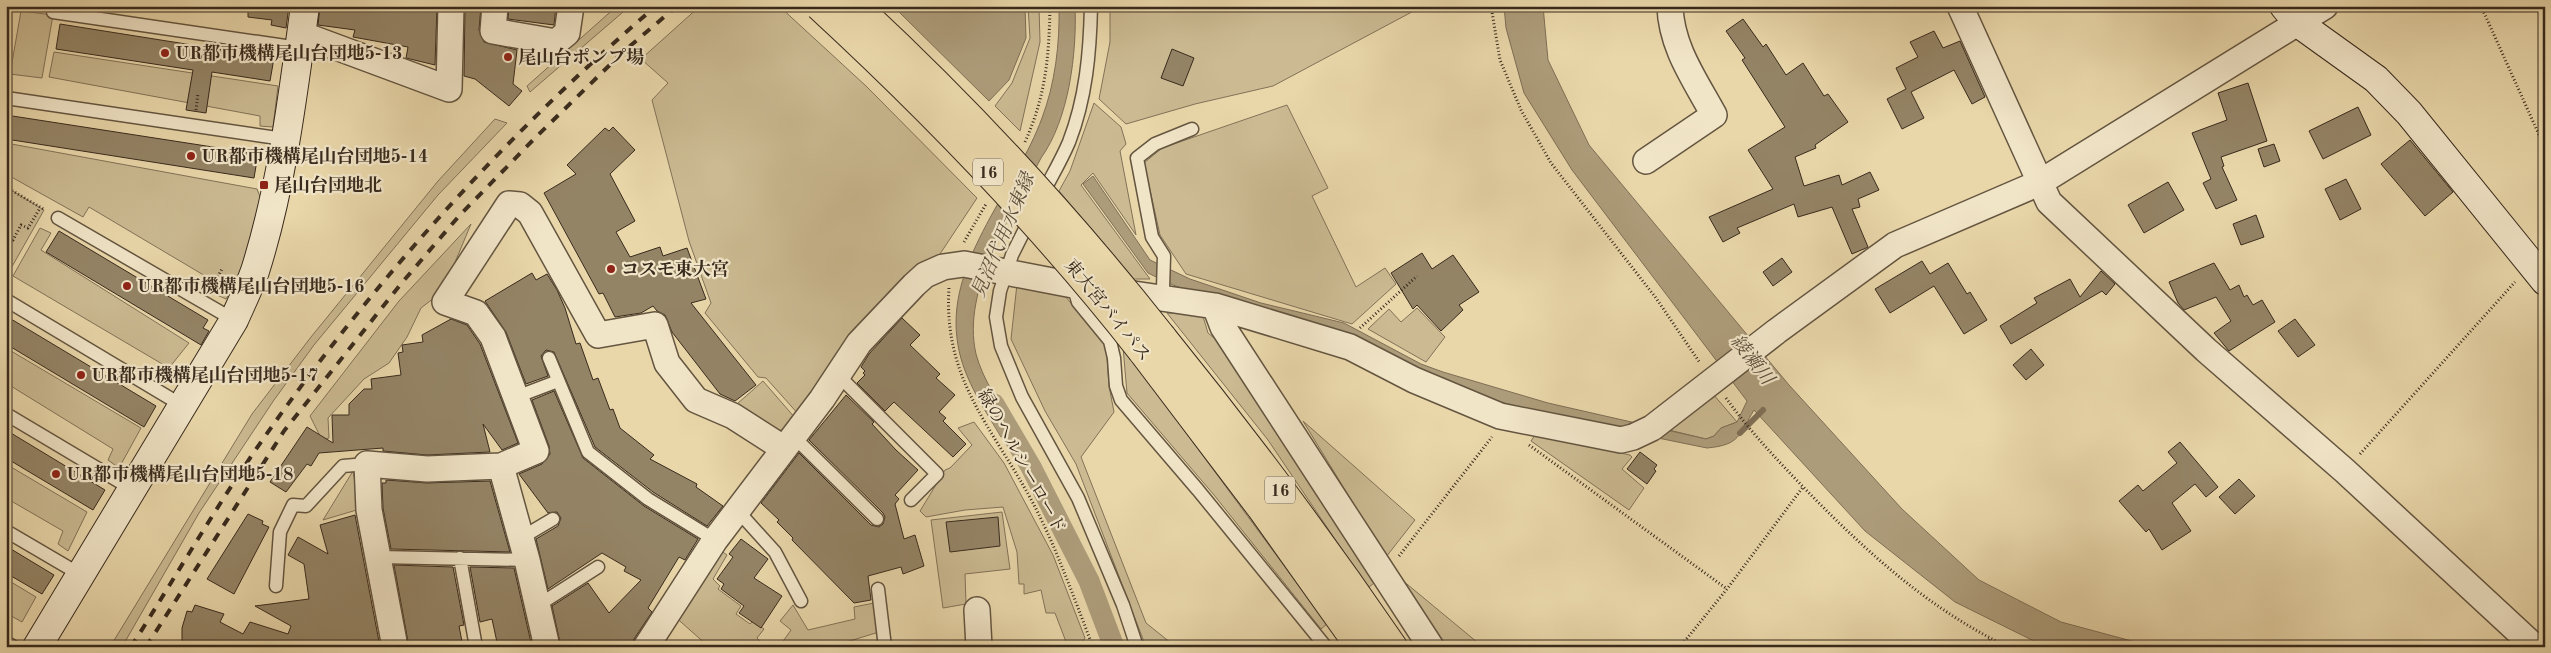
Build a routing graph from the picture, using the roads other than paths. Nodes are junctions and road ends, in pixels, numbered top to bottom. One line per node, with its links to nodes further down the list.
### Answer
1 (305, 6): 13 (street)
2 (451, 6): 13 (street)
3 (495, 6): 4 (street)
4 (571, 6)
5 (819, 6): 27 (highway, 東大宮バイパス / 16, bridge)
6 (856, 6): 27 (highway, 東大宮バイパス / 16, bridge)
7 (1091, 6): 20 (lane)
8 (1670, 6): 17 (street)
9 (1960, 6): 18 (street)
10 (2325, 6): 12 (street)
11 (53, 12): 13 (lane)
12 (2291, 14): 18 (street); 21 (street)
13 (300, 41): 16 (street)
14 (6, 98): 16 (lane)
15 (1192, 129): 23 (lane)
16 (284, 139): 26 (street)
17 (1646, 161)
18 (2039, 183): 25 (street); 68 (street)
19 (58, 218): 26 (lane)
20 (1000, 272): 22 (street); 29 (street); 63 (lane)
21 (2538, 272)
22 (1073, 285): 23 (street); 64 (lane)
23 (1165, 293): 25 (street)
24 (6, 300): 32 (lane)
25 (1215, 306): 67 (street)
26 (234, 320): 32 (street)
27 (1152, 344): 65 (highway, 東大宮バイパス / 16); 66 (highway, 東大宮バイパス / 16)
28 (548, 358): 30 (lane)
29 (837, 374): 34 (street); 38 (lane)
30 (558, 381): 31 (lane); 43 (lane)
31 (516, 397): 34 (street); 36 (street)
32 (183, 406): 37 (street)
33 (6, 414): 37 (lane)
34 (788, 442): 39 (street); 41 (lane)
35 (367, 464): 36 (street); 45 (street); 49 (lane)
36 (501, 466): 44 (street)
37 (132, 489): 48 (street)
38 (911, 500)
39 (738, 510): 43 (street); 51 (lane)
40 (553, 519): 44 (lane)
41 (877, 519)
42 (6, 531): 48 (lane)
43 (715, 540): 60 (street)
44 (524, 549): 46 (lane); 52 (street)
45 (379, 557): 46 (lane); 57 (street)
46 (460, 558): 58 (lane)
47 (598, 567): 52 (lane)
48 (81, 575): 56 (street)
49 (276, 586)
50 (878, 589): 61 (lane)
51 (801, 601)
52 (537, 606): 59 (street)
53 (977, 610): 62 (street)
54 (6, 642): 55 (lane)
55 (14, 647)
56 (37, 647)
57 (395, 647)
58 (476, 647)
59 (546, 647)
60 (646, 647)
61 (885, 647)
62 (979, 647)
63 (1137, 647)
64 (1326, 647)
65 (1360, 647)
66 (1392, 647)
67 (1431, 647)
68 (2535, 647)

